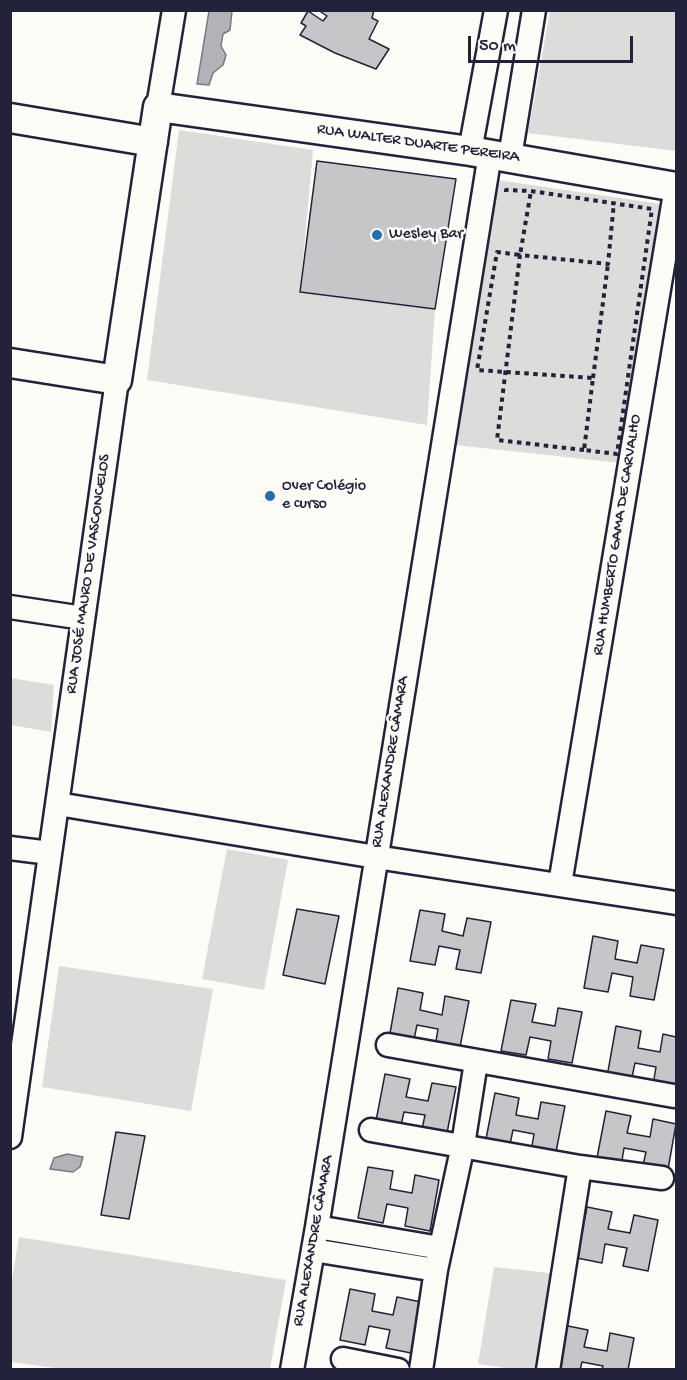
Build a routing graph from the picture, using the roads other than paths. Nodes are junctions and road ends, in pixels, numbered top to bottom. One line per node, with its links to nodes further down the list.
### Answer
1 (174, 10): 4 (street, RUA JOSÉ MAURO DE VASCONCELOS)
2 (496, 10): 7 (street)
3 (534, 10): 7 (street)
4 (158, 107): 6 (main road, RUA JOSÉ MAURO DE VASCONCELOS); 7 (main road, RUA WALTER DUARTE PEREIRA)
5 (10, 118): 6 (main road)
6 (153, 142): 10 (main road, RUA JOSÉ MAURO DE VASCONCELOS)
7 (490, 154): 8 (main road, RUA WALTER DUARTE PEREIRA); 16 (street, RUA ALEXANDRE CÂMARA)
8 (676, 187): 17 (street, RUA HUMBERTO GAMA DE CARVALHO)
9 (10, 363): 10 (main road)
10 (117, 380): 12 (street, RUA JOSÉ MAURO DE VASCONCELOS)
11 (10, 607): 12 (street)
12 (83, 618): 13 (street, RUA JOSÉ MAURO DE VASCONCELOS)
13 (58, 804): 15 (street, RUA JOSÉ MAURO DE VASCONCELOS); 16 (street)
14 (10, 848): 15 (street)
15 (50, 853): 21 (street, RUA JOSÉ MAURO DE VASCONCELOS)
16 (376, 857): 17 (street); 28 (street, RUA ALEXANDRE CÂMARA)
17 (560, 884): 18 (street)
18 (676, 903)
19 (388, 1045): 20 (street)
20 (476, 1062): 22 (street); 25 (street)
21 (14, 1091): 24 (street, RUA JOSÉ MAURO DE VASCONCELOS)
22 (674, 1096)
23 (371, 1130): 25 (street)
24 (10, 1137)
25 (463, 1145): 26 (street); 30 (street)
26 (579, 1167): 27 (street); 35 (street)
27 (662, 1178)
28 (317, 1227): 29 (street, RUA ALEXANDRE CÂMARA); 30 (street)
29 (313, 1250): 30 (street); 32 (street, RUA ALEXANDRE CÂMARA)
30 (438, 1259): 34 (street)
31 (343, 1359): 33 (street)
32 (292, 1370)
33 (398, 1370)
34 (421, 1370)
35 (549, 1370)

